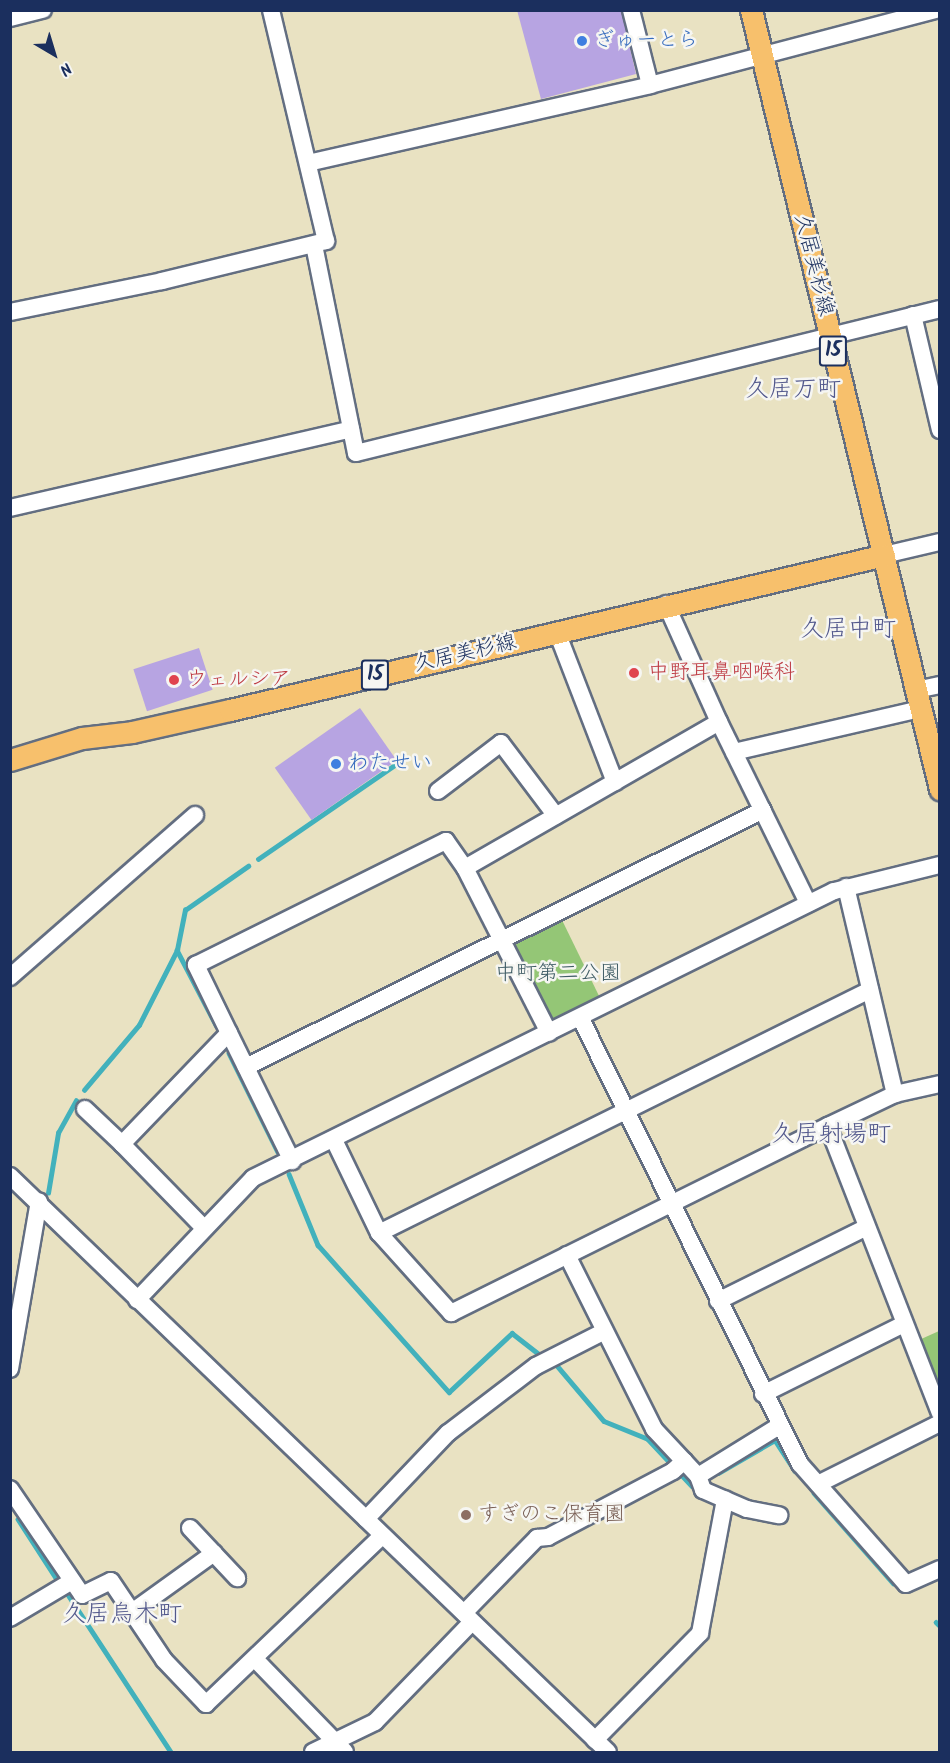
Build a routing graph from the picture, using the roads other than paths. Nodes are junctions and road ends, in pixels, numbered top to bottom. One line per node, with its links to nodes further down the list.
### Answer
1 (43, 10): 6 (street)
2 (271, 10): 9 (street)
3 (631, 10): 8 (street)
4 (751, 10): 7 (main road, 久居美杉線 / 15)
5 (936, 10): 7 (street)
6 (10, 18)
7 (762, 53): 8 (street); 14 (main road, 久居美杉線 / 15)
8 (650, 85): 9 (street)
9 (308, 163): 10 (street)
10 (314, 245): 12 (street); 15 (street)
11 (939, 309): 13 (street)
12 (10, 312)
13 (913, 315): 14 (street); 16 (street)
14 (830, 336): 15 (street); 19 (main road, 久居美杉線 / 15)
15 (351, 429): 17 (street)
16 (939, 430)
17 (10, 508)
18 (939, 542): 19 (street)
19 (884, 555): 20 (main road, 久居美杉線 / 15); 23 (main road, 久居美杉線 / 15)
20 (666, 604): 21 (main road, 久居美杉線 / 15); 24 (street)
21 (557, 632): 26 (main road, 久居美杉線 / 15); 27 (street)
22 (939, 685): 23 (street)
23 (918, 700): 25 (street); 28 (main road, 久居美杉線 / 15)
24 (719, 722): 25 (street); 27 (street)
25 (734, 753): 30 (street)
26 (10, 760)
27 (615, 782): 32 (street)
28 (939, 789)
29 (438, 791): 32 (street)
30 (763, 810): 36 (street); 37 (street)
31 (195, 814): 38 (street)
32 (556, 816): 34 (street)
33 (939, 866): 35 (street)
34 (465, 868): 37 (street); 41 (street)
35 (846, 887): 36 (street); 39 (street)
36 (808, 903): 40 (street)
37 (502, 940): 42 (street); 43 (street)
38 (10, 976)
39 (870, 990): 45 (street); 47 (street)
40 (580, 1017): 42 (street); 47 (street)
41 (229, 1033): 43 (street); 50 (street)
42 (549, 1033): 49 (street)
43 (246, 1067): 51 (street)
44 (939, 1084): 45 (street)
45 (895, 1094): 48 (street)
46 (85, 1109): 50 (street)
47 (625, 1110): 54 (street); 57 (street)
48 (828, 1126): 54 (street); 56 (street)
49 (334, 1140): 51 (street); 57 (street)
50 (122, 1143): 55 (street)
51 (292, 1161): 55 (street)
52 (10, 1176): 53 (street)
53 (39, 1201): 59 (street); 63 (street)
54 (670, 1204): 58 (street); 60 (street)
55 (203, 1227): 59 (street)
56 (867, 1227): 60 (street); 61 (street)
57 (379, 1233): 58 (street)
58 (567, 1255): 62 (street)
59 (137, 1300): 74 (street)
60 (718, 1301): 64 (street)
61 (904, 1324): 64 (street); 65 (street)
62 (605, 1331): 68 (street); 74 (street)
63 (10, 1369)
64 (763, 1394): 67 (street)
65 (939, 1413)
66 (939, 1423): 70 (street)
67 (779, 1426): 69 (street); 70 (street)
68 (679, 1465): 69 (street); 83 (street)
69 (698, 1476): 72 (street)
70 (818, 1484): 78 (street)
71 (10, 1489): 80 (street)
72 (725, 1499): 73 (street); 86 (street)
73 (779, 1515)
74 (366, 1519): 76 (street)
75 (190, 1528): 77 (street)
76 (382, 1536): 83 (street); 84 (street)
77 (214, 1553): 79 (street); 81 (street)
78 (939, 1569)
79 (237, 1578)
80 (72, 1581): 81 (street); 82 (street)
81 (132, 1612): 84 (street)
82 (10, 1618)
83 (468, 1618): 85 (street); 86 (street)
84 (255, 1659): 85 (street)
85 (333, 1739): 87 (street); 88 (street)
86 (595, 1740): 89 (street)
87 (313, 1752)
88 (345, 1752)
89 (608, 1752)

